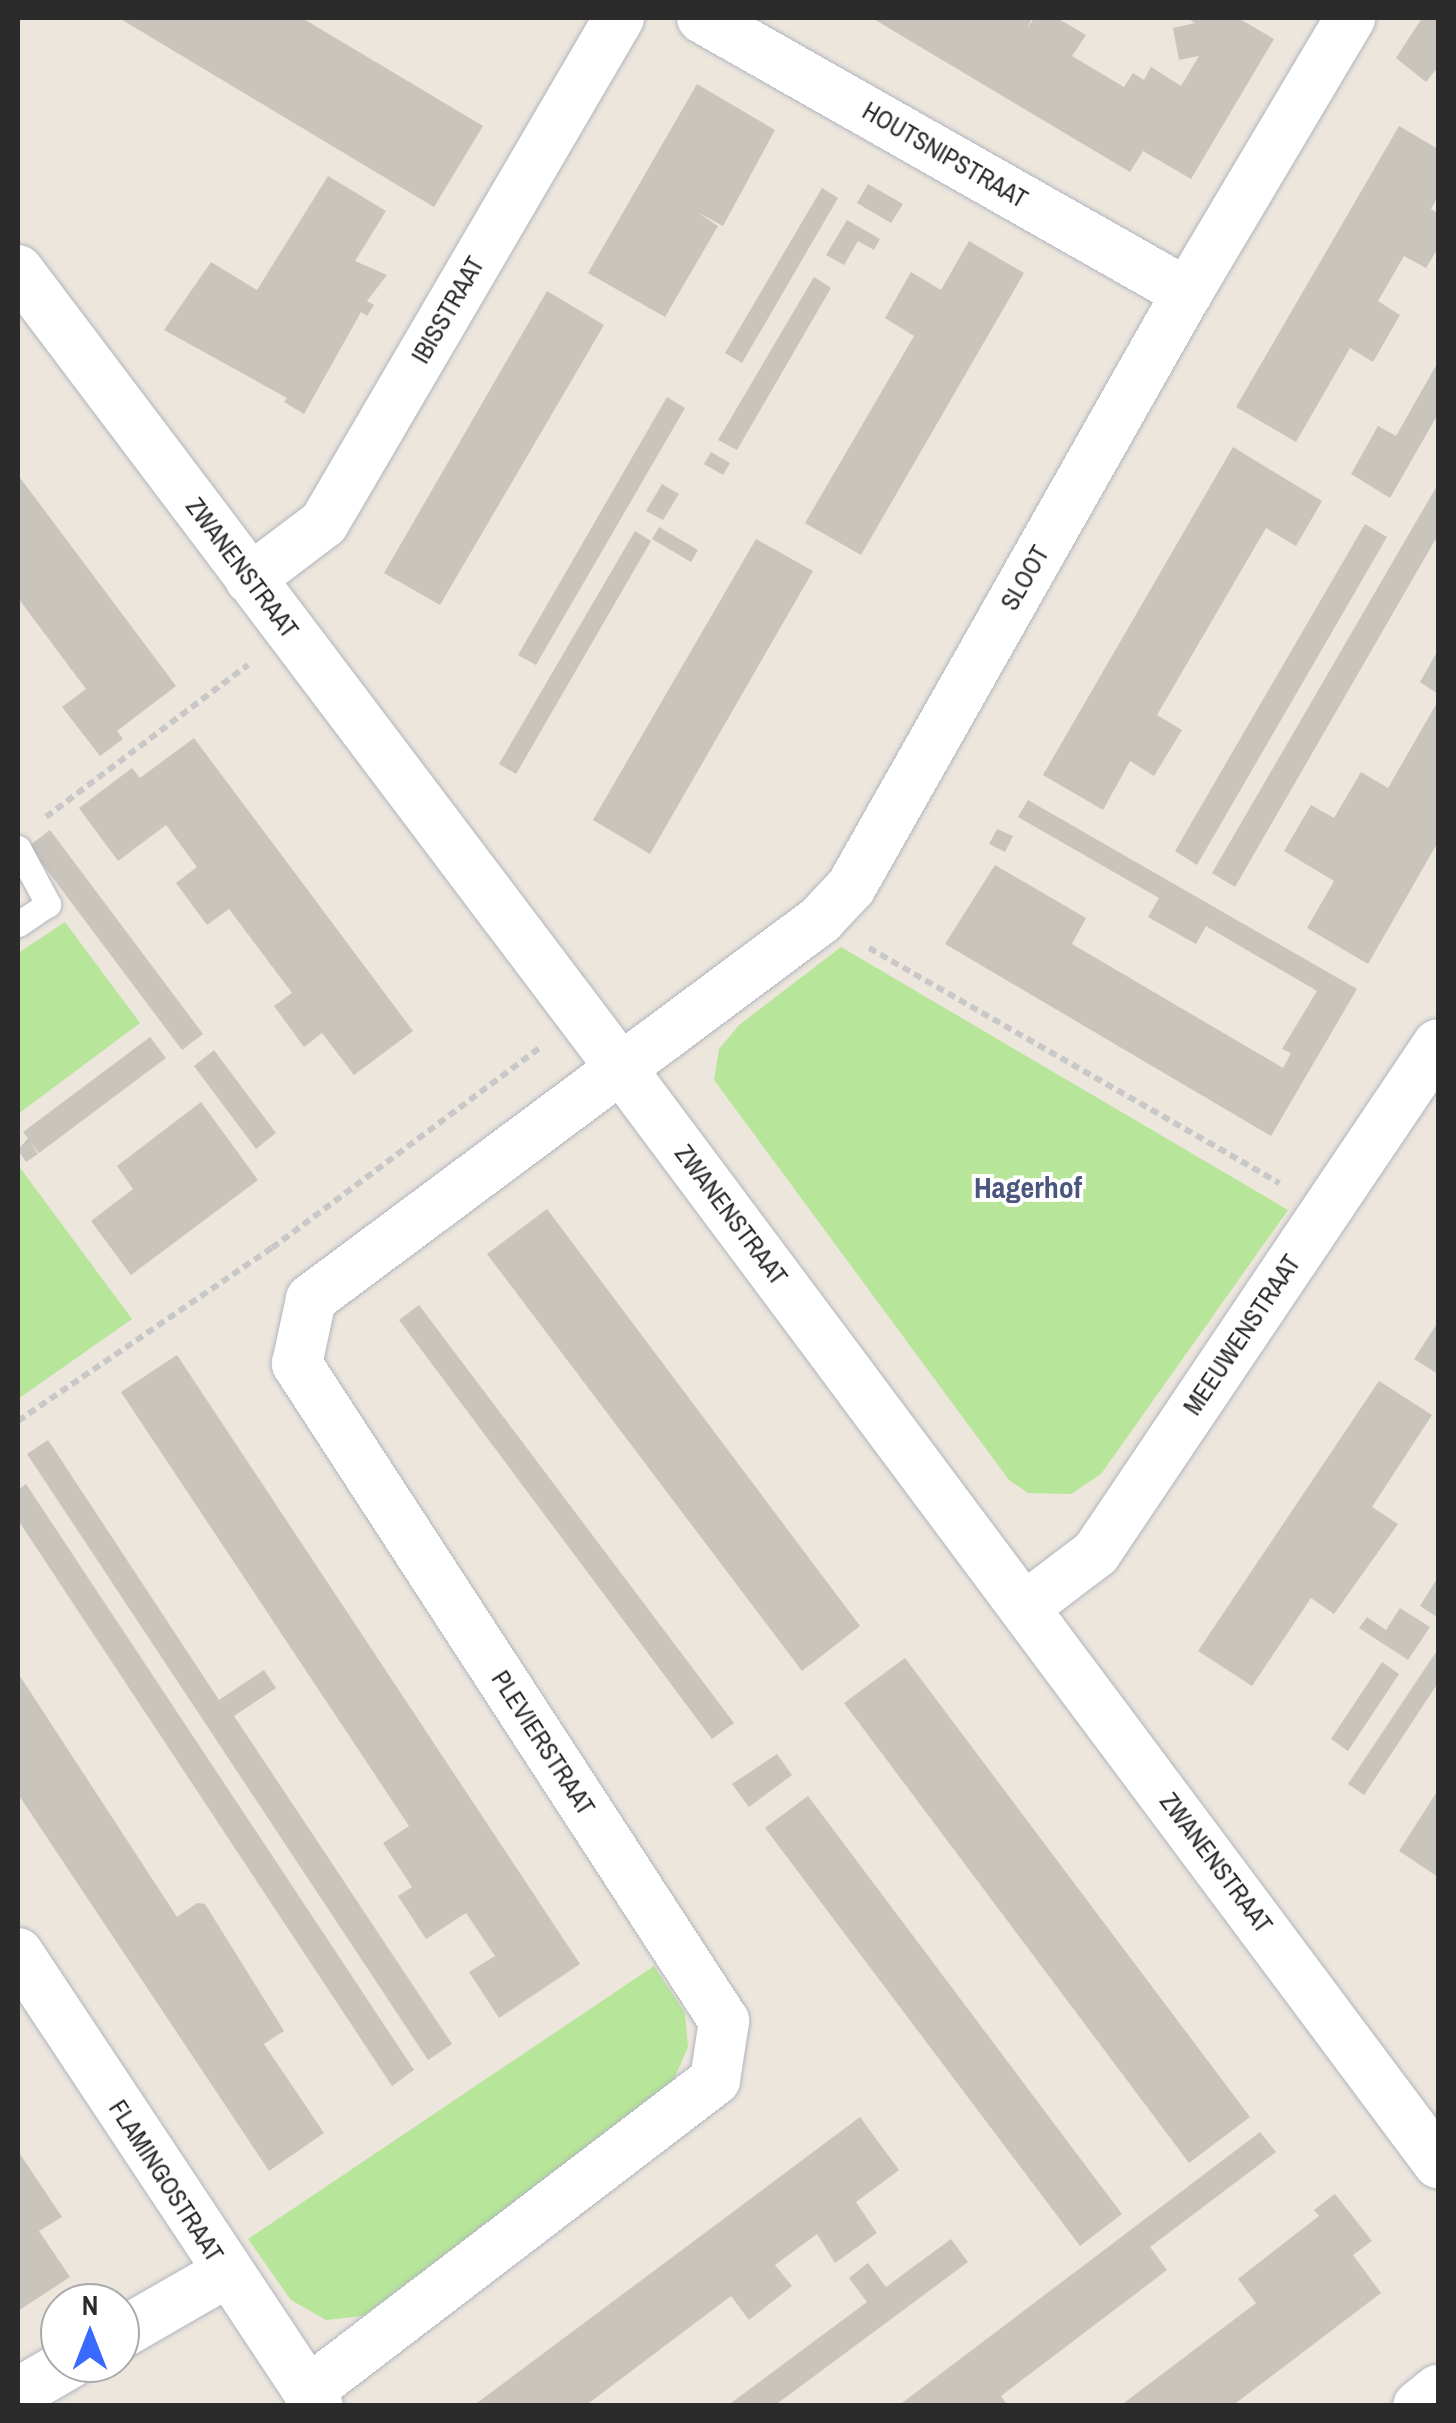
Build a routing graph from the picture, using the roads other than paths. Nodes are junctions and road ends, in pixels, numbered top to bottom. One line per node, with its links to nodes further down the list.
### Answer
1 (620, 18): 6 (street, IBISSTRAAT)
2 (702, 18): 5 (street, HOUTSNIPSTRAAT)
3 (1350, 18): 5 (street, SLOOT)
4 (21, 281): 6 (street, ZWANENSTRAAT)
5 (1187, 293): 10 (street, SLOOT)
6 (250, 580): 10 (street, ZWANENSTRAAT)
7 (25, 838): 8 (lane)
8 (18, 924)
9 (1438, 1044): 11 (street, MEEUWENSTRAAT)
10 (620, 1067): 11 (street, ZWANENSTRAAT); 19 (street, PLEVIERSTRAAT)
11 (1025, 1607): 13 (street, ZWANENSTRAAT)
12 (18, 1953): 14 (street, FLAMINGOSTRAAT)
13 (1430, 2132)
14 (226, 2273): 15 (street); 19 (street, FLAMINGOSTRAAT)
15 (140, 2322)
16 (40, 2380): 18 (street)
17 (1438, 2390): 20 (street)
18 (18, 2393)
19 (313, 2398)
20 (1418, 2406)

